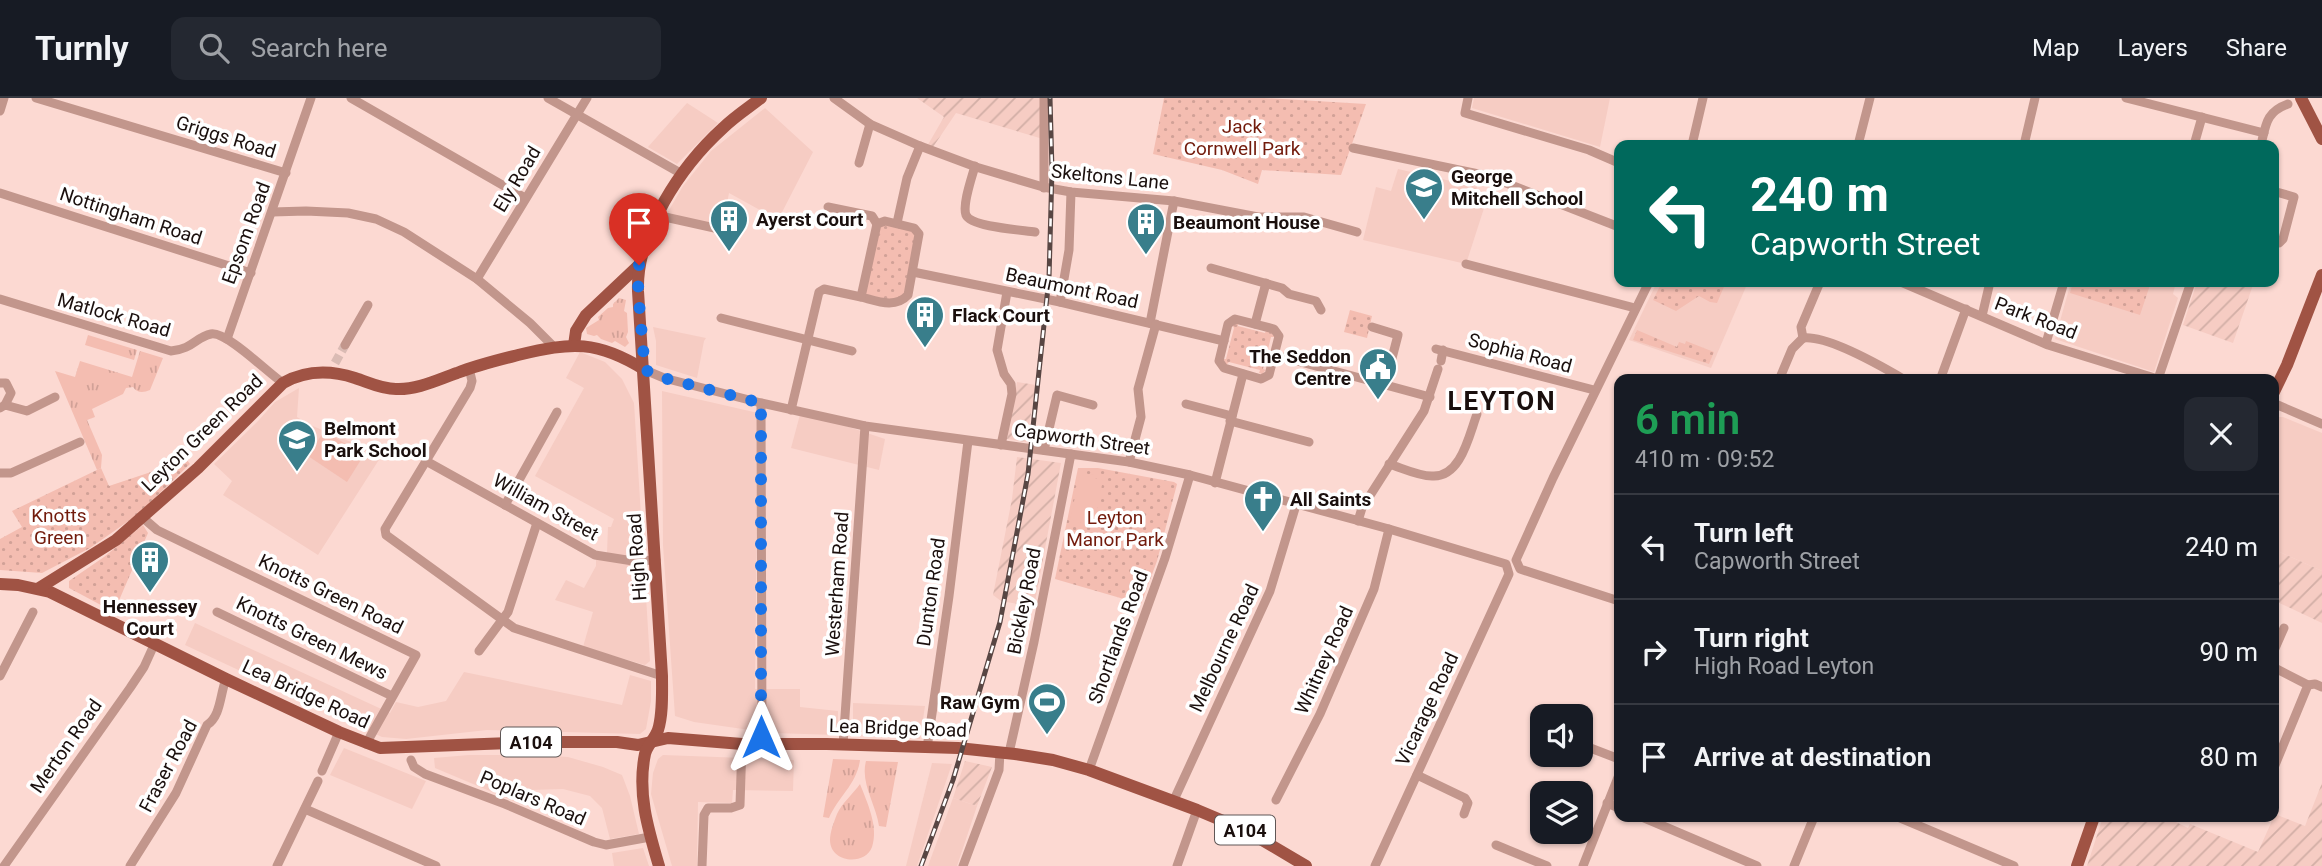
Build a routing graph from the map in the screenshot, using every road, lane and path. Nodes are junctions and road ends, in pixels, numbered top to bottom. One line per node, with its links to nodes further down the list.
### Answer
1 (4, 98): 18 (street)
2 (36, 98): 34 (street, Griggs Road)
3 (311, 98): 34 (street, Epsom Road)
4 (351, 98): 40 (street)
5 (548, 98): 19 (street)
6 (587, 98): 19 (street, Ely Road)
7 (834, 98): 21 (street, Skeltons Lane)
8 (1044, 98): 36 (street)
9 (1468, 98): 31 (street)
10 (1703, 98): 24 (street)
11 (1870, 98): 25 (street)
12 (2035, 98): 26 (street)
13 (2126, 98): 17 (street)
14 (2176, 98): 17 (street)
15 (757, 99): 35 (main road)
16 (2294, 101): 22 (street); 23 (main road)
17 (2172, 109): 20 (street)
18 (0, 111)
19 (577, 114): 35 (street); 40 (street, Ely Road)
20 (2202, 117): 22 (street); 27 (street)
21 (870, 124): 29 (street, Skeltons Lane); 32 (street)
22 (2264, 133): 28 (street)
23 (2322, 139)
24 (1693, 140)
25 (1859, 140)
26 (2025, 140)
27 (2195, 140)
28 (2263, 140)
29 (920, 146): 33 (street, Skeltons Lane); 45 (street)
30 (1353, 148): 47 (street)
31 (1614, 161)
32 (859, 163)
33 (975, 166): 36 (street, Skeltons Lane); 49 (street)
34 (286, 173): 43 (street, Epsom Road)
35 (682, 174): 44 (main road)
36 (1044, 188): 37 (street, Skeltons Lane)
37 (1071, 192): 41 (street, Skeltons Lane); 71 (street)
38 (0, 193): 56 (street, Nottingham Road)
39 (2279, 193): 51 (street)
40 (525, 198): 58 (street, Ely Road)
41 (1174, 201): 50 (street, Skeltons Lane); 78 (street)
42 (828, 207): 46 (street)
43 (272, 212): 56 (street, Epsom Road); 58 (street)
44 (658, 214): 48 (street); 53 (main road)
45 (897, 223): 46 (street); 55 (street)
46 (877, 224): 69 (street)
47 (1614, 225)
48 (719, 229)
49 (1035, 232)
50 (1357, 232)
51 (2279, 243)
52 (1466, 264): 73 (street)
53 (639, 265): 60 (main road); 67 (main road, High Road)
54 (1211, 268): 59 (street)
55 (913, 272): 68 (street, Beaumont Road); 69 (street)
56 (251, 273): 82 (street, Epsom Road)
57 (2322, 275): 99 (main road)
58 (477, 279): 88 (street)
59 (1266, 283): 75 (street); 79 (street)
60 (617, 287): 67 (main road); 87 (main road)
61 (1646, 287): 73 (street, Vicarage Road)
62 (1818, 287): 81 (street)
63 (1913, 287): 74 (street, Park Road)
64 (1989, 287): 76 (street)
65 (2063, 287): 85 (street)
66 (2189, 287): 98 (street)
67 (638, 291): 92 (main road, High Road)
68 (1007, 292): 71 (street, Beaumont Road); 120 (street)
69 (861, 298): 83 (street)
70 (0, 299): 82 (street, Matlock Road)
71 (1060, 302): 78 (street, Beaumont Road)
72 (368, 305): 86 (street)
73 (1635, 308): 103 (street, Vicarage Road)
74 (1966, 309): 76 (street, Park Road); 96 (street)
75 (1321, 310)
76 (1982, 316): 85 (street, Park Road)
77 (720, 318): 83 (street)
78 (1153, 324): 84 (street, Beaumont Road); 124 (street)
79 (1255, 324): 84 (street); 90 (street)
80 (1371, 327): 102 (street)
81 (1803, 338): 94 (street); 95 (street)
82 (227, 339): 101 (street)
83 (808, 340): 89 (street); 111 (street)
84 (1224, 341): 93 (street)
85 (2046, 343): 97 (street, Park Road)
86 (345, 345)
87 (574, 345): 88 (main road, Leyton Green Road); 92 (main road, Leyton Green Road)
88 (553, 346): 91 (main road, Leyton Green Road)
89 (852, 351)
90 (1275, 355): 93 (street); 102 (street)
91 (469, 368): 101 (main road, Leyton Green Road); 123 (street)
92 (645, 370): 106 (street, Capworth Street); 135 (main road, High Road)
93 (1243, 374): 114 (street)
94 (1782, 374)
95 (1894, 374)
96 (1942, 374)
97 (2144, 374)
98 (2162, 374)
99 (2279, 381)
100 (0, 383): 109 (street)
101 (283, 383): 131 (main road, Leyton Green Road)
102 (1385, 385): 105 (street)
103 (1594, 390): 105 (street, Sophia Road); 136 (street, Vicarage Road)
104 (55, 397): 109 (street)
105 (1430, 397): 125 (street)
106 (761, 403): 111 (street, Capworth Street); 158 (street)
107 (1186, 404): 114 (street)
108 (1093, 405): 121 (street)
109 (3, 406)
110 (2279, 406): 115 (street)
111 (792, 410): 116 (street, Capworth Street)
112 (557, 412): 129 (street)
113 (1477, 414): 125 (street)
114 (1231, 419): 119 (street); 128 (street)
115 (2322, 424)
116 (865, 426): 117 (street, Capworth Street); 159 (street, Westerham Road)
117 (968, 441): 120 (street, Capworth Street); 160 (street, Dunton Road)
118 (80, 442): 126 (street)
119 (1309, 442)
120 (1001, 445): 121 (street, Capworth Street)
121 (1044, 450): 122 (street, Capworth Street)
122 (1072, 454): 124 (street, Capworth Street); 162 (street, Bickley Road)
123 (426, 461): 129 (street, William Street); 142 (street)
124 (1129, 462): 127 (street, Capworth Street)
125 (1389, 464): 132 (street)
126 (0, 473)
127 (1190, 475): 128 (street, Capworth Street); 166 (street, Shortlands Road)
128 (1215, 483): 130 (street, Capworth Street)
129 (505, 505): 133 (street, William Street)
130 (1296, 505): 132 (street, Capworth Street); 172 (street, Melbourne Road)
131 (142, 517): 138 (main road, Leyton Green Road); 153 (street, Knotts Green Road)
132 (1358, 521): 134 (street, Capworth Street)
133 (537, 523): 135 (street, William Street); 142 (street)
134 (1390, 529): 136 (street, Capworth Street); 171 (street, Whitney Road)
135 (656, 560): 149 (main road, High Road)
136 (1512, 566): 139 (street, Capworth Street); 168 (street, Vicarage Road)
137 (0, 584): 138 (main road, Lea Bridge Road / A104)
138 (39, 588): 145 (main road, Lea Bridge Road / A104)
139 (1614, 599)
140 (33, 612): 148 (street)
141 (217, 612): 153 (street, Knotts Green Mews)
142 (502, 621): 146 (street); 149 (street)
143 (2284, 628): 144 (street)
144 (2279, 639)
145 (154, 645): 150 (main road, Lea Bridge Road / A104); 184 (street, Merton Road)
146 (479, 651)
147 (2279, 670): 151 (street)
148 (0, 676)
149 (662, 676): 155 (main road, High Road)
150 (226, 679): 154 (main road, Lea Bridge Road / A104); 185 (street, Fraser Road)
151 (2308, 685): 152 (street); 163 (street)
152 (2322, 687)
153 (392, 696): 156 (street, Knotts Green Road)
154 (339, 732): 156 (main road, Lea Bridge Road / A104); 167 (street)
155 (653, 741): 156 (main road, Lea Bridge Road / A104); 157 (main road, Lea Bridge Road / A104); 182 (main road, High Road)
156 (366, 744)
157 (742, 744): 158 (main road, Lea Bridge Road / A104); 189 (street)
158 (762, 745): 159 (main road, Lea Bridge Road / A104)
159 (843, 745): 160 (main road, Lea Bridge Road / A104)
160 (927, 748): 162 (main road, Lea Bridge Road / A104)
161 (1593, 749): 164 (street)
162 (1004, 753): 166 (main road, Lea Bridge Road / A104); 190 (street, Bickley Road)
163 (2279, 755)
164 (1614, 757)
165 (411, 760): 182 (street, Poplars Road)
166 (1089, 770): 172 (main road, Lea Bridge Road / A104)
167 (323, 771)
168 (1416, 775): 177 (street); 193 (street, Vicarage Road)
169 (318, 781): 175 (street)
170 (1614, 787): 173 (street)
171 (1276, 800)
172 (1173, 802): 176 (main road, Lea Bridge Road / A104)
173 (1607, 803): 174 (street); 195 (street)
174 (1614, 806)
175 (305, 809): 186 (street); 187 (street)
176 (1197, 810): 191 (street); 192 (main road, Lea Bridge Road / A104)
177 (1464, 814)
178 (1654, 822): 196 (street)
179 (1813, 822): 197 (street)
180 (1910, 822): 198 (street)
181 (2092, 822): 199 (main road)
182 (650, 837): 188 (main road, High Road)
183 (1496, 845): 194 (street)
184 (4, 866)
185 (130, 866)
186 (277, 866)
187 (436, 866)
188 (659, 866)
189 (702, 866)
190 (963, 866)
191 (1177, 866)
192 (1306, 866)
193 (1375, 866)
194 (1546, 866)
195 (1583, 866)
196 (1757, 866)
197 (1794, 866)
198 (2014, 866)
199 (2077, 866)

